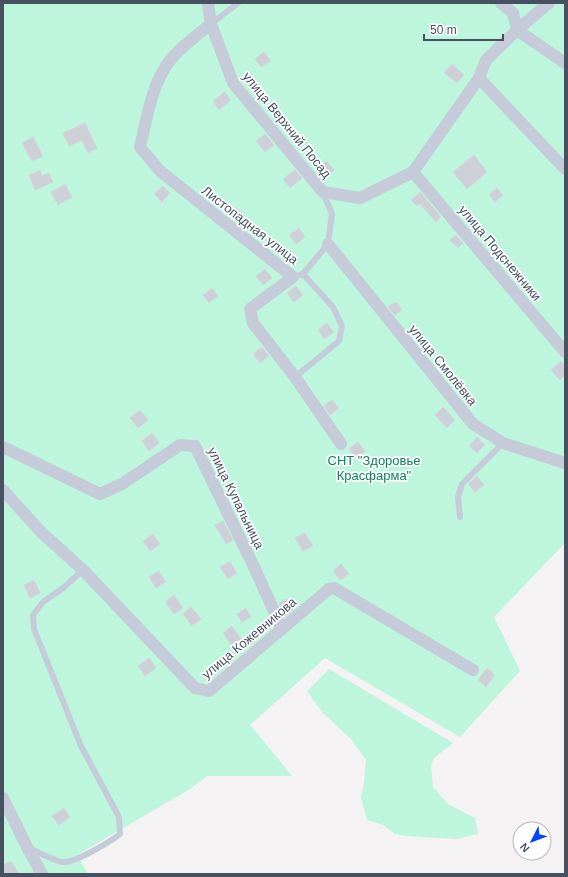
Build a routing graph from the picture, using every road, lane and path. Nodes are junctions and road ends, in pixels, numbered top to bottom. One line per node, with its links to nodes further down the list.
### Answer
1 (208, 3): 5 (street, улица Верхний Посад)
2 (238, 3): 5 (lane)
3 (501, 3): 6 (street)
4 (549, 3): 6 (street, улица Верхний Посад)
5 (211, 24): 11 (street, улица Верхний Посад); 13 (street, Листопадная улица)
6 (517, 30): 7 (street); 8 (street, улица Верхний Посад)
7 (565, 63)
8 (479, 78): 9 (street); 10 (street, улица Верхний Посад)
9 (565, 169)
10 (413, 172): 11 (street, улица Верхний Посад); 14 (street, улица Подснежники)
11 (323, 192): 12 (lane)
12 (328, 244): 13 (lane); 16 (street, улица Смолёвка)
13 (298, 275): 15 (lane); 15 (street, Листопадная улица)
14 (565, 352)
15 (295, 377): 17 (street, Листопадная улица)
16 (503, 443): 19 (street, улица Смолёвка); 21 (lane)
17 (341, 444)
18 (3, 447): 23 (street, улица Купальница)
19 (565, 463)
20 (3, 490): 22 (street, улица Кожевникова)
21 (460, 517)
22 (83, 570): 23 (street, улица Кожевникова); 26 (lane)
23 (282, 629): 24 (street, улица Кожевникова)
24 (473, 670)
25 (3, 798): 26 (street)
26 (27, 847): 27 (street)
27 (42, 874)

